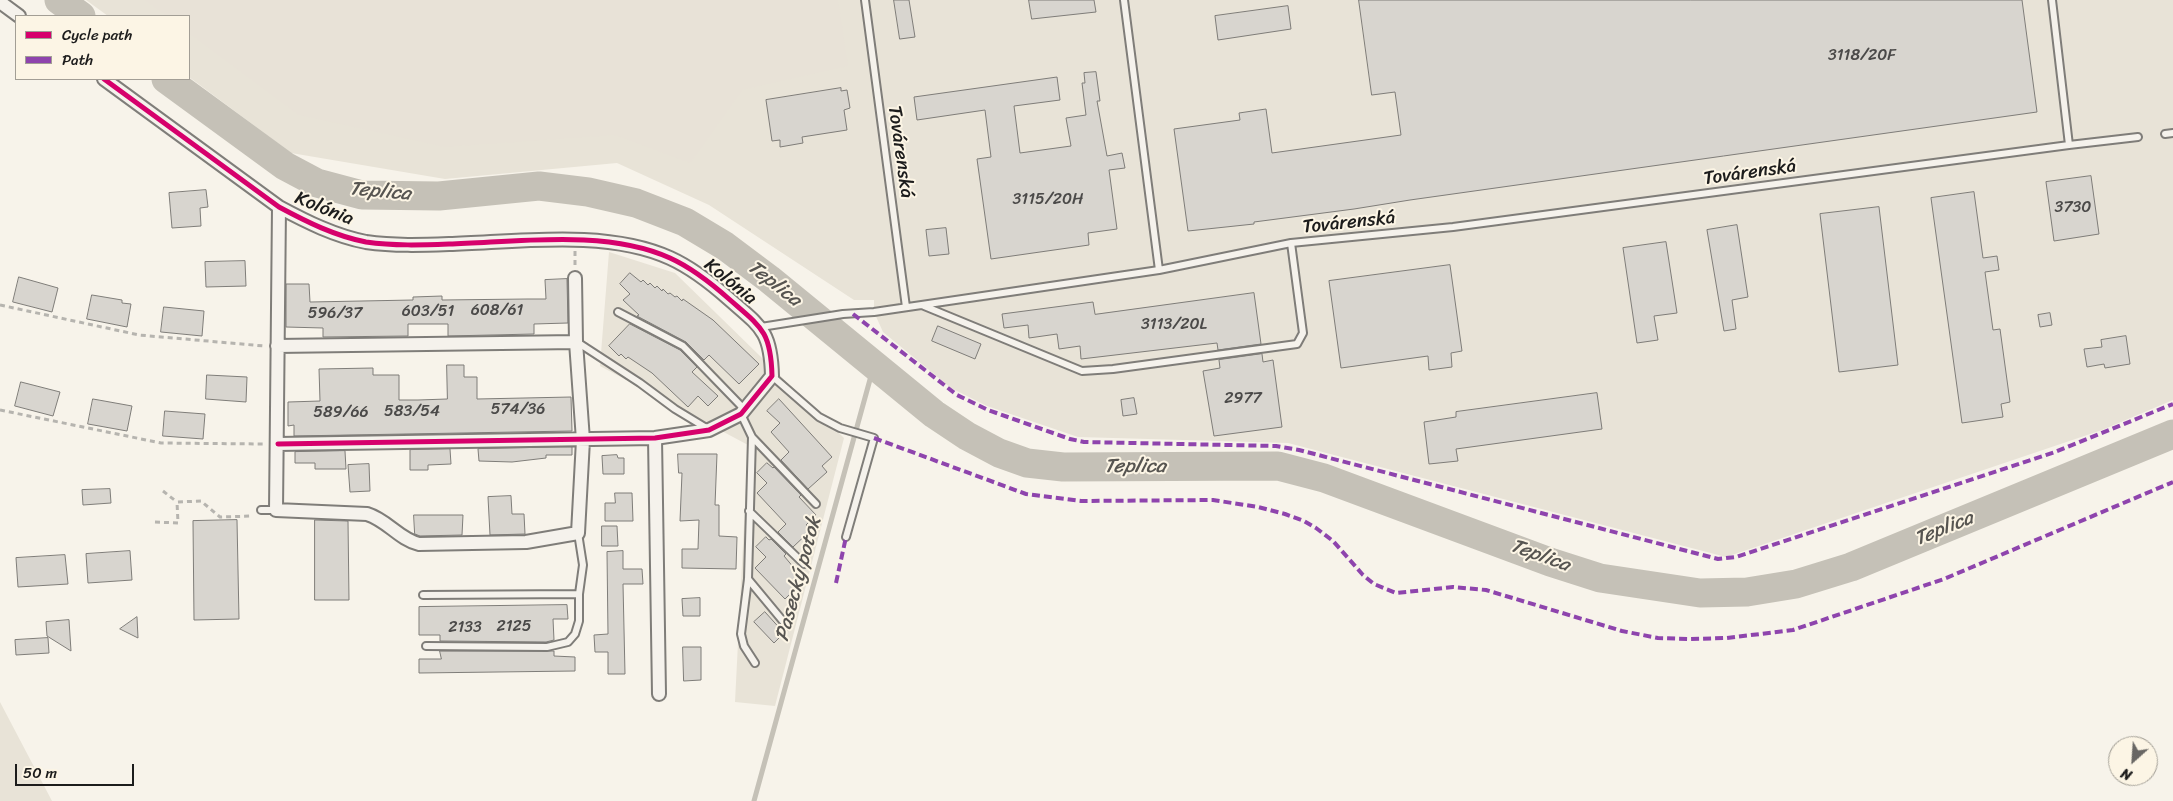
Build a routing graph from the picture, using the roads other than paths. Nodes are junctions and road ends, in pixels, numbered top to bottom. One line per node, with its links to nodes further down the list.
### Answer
1 (865, 0): 16 (lane, Továrenská)
2 (1124, 0): 13 (lane)
3 (2052, 0): 10 (lane)
4 (0, 2): 5 (street)
5 (18, 15)
6 (105, 80): 11 (street, Kolónia)
7 (2173, 133): 8 (lane)
8 (2166, 134)
9 (2138, 137): 10 (lane, Továrenská)
10 (2069, 145): 12 (lane, Továrenská)
11 (279, 207): 18 (street, Kolónia); 20 (street, Kolónia)
12 (1291, 243): 13 (lane, Továrenská); 15 (lane, Továrenská)
13 (1159, 270): 15 (lane, Továrenská)
14 (575, 278): 19 (street)
15 (923, 305): 16 (lane, Továrenská)
16 (906, 307): 18 (lane, Továrenská)
17 (618, 312): 22 (lane)
18 (761, 327): 21 (street, Kolónia)
19 (576, 342): 20 (street); 23 (lane); 26 (street)
20 (277, 346): 27 (street, Kolónia)
21 (772, 376): 22 (street); 33 (lane)
22 (742, 411): 23 (street); 24 (lane)
23 (709, 430): 25 (street)
24 (752, 437): 28 (lane); 30 (lane)
25 (655, 438): 26 (street); 41 (street)
26 (583, 440): 27 (street); 32 (street)
27 (278, 444): 29 (street, Kolónia)
28 (816, 504)
29 (276, 510): 31 (lane); 32 (street)
30 (749, 511): 34 (lane); 35 (lane)
31 (261, 513)
32 (578, 533): 36 (lane)
33 (846, 536)
34 (804, 564)
35 (748, 579): 38 (lane); 40 (lane)
36 (579, 594): 37 (lane); 39 (lane)
37 (423, 595)
38 (787, 626)
39 (426, 646)
40 (755, 664)
41 (659, 694)

